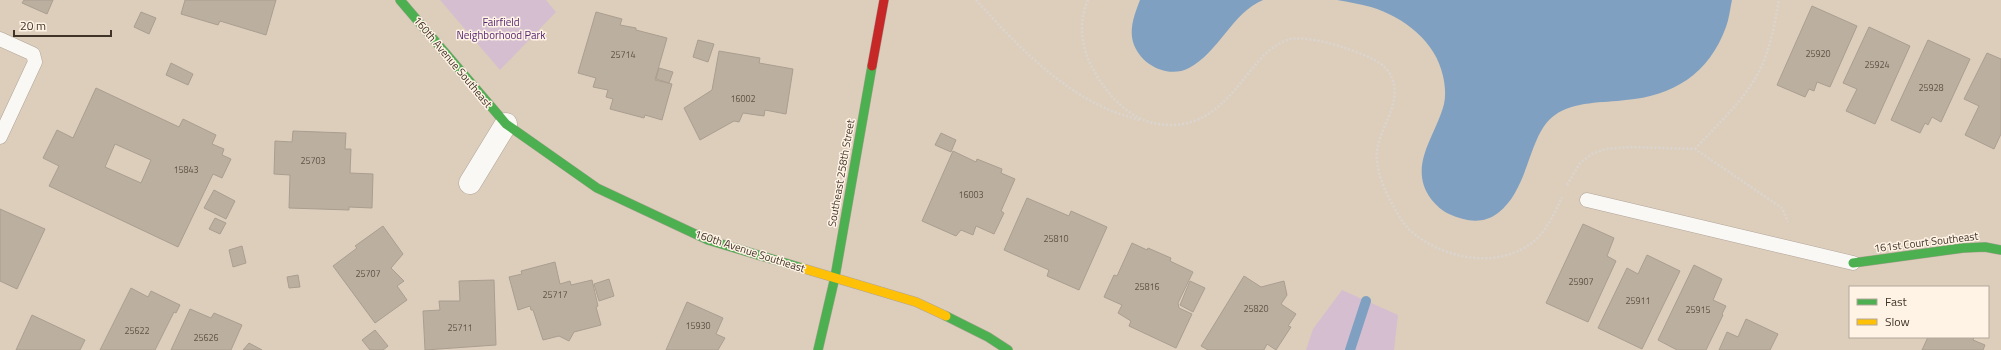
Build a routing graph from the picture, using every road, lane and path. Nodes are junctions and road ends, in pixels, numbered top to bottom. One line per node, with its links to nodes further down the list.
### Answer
1 (400, 0): 8 (street, 160th Avenue Southeast)
2 (884, 0): 18 (street, Southeast 258th Street)
3 (976, 0): 7 (path)
4 (1088, 0): 7 (path)
5 (1779, 0): 10 (path)
6 (0, 39): 9 (lane)
7 (1141, 120): 13 (path)
8 (506, 124): 11 (street); 18 (street, 160th Avenue Southeast)
9 (0, 137)
10 (1695, 149): 12 (path); 15 (path)
11 (470, 183)
12 (1566, 188)
13 (1563, 194)
14 (1587, 200): 17 (lane)
15 (1790, 228)
16 (2001, 250): 17 (street, 161st Court Southeast)
17 (1853, 263)
18 (835, 277): 19 (street, Southeast 258th Street); 20 (street, 160th Avenue Southeast)
19 (818, 350)
20 (1008, 350)

